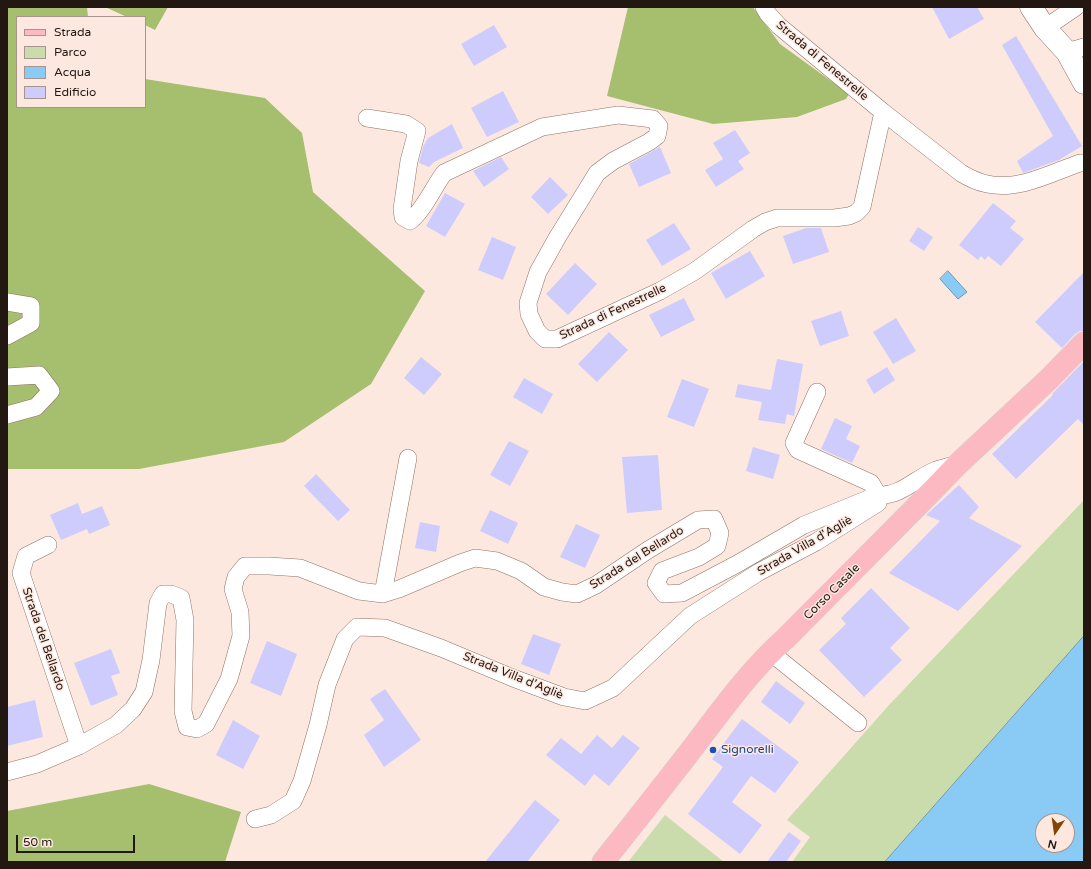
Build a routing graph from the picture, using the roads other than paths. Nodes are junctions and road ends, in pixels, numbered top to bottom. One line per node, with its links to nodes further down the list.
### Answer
1 (764, 7): 7 (street, Strada di Fenestrelle)
2 (1031, 7): 4 (main road)
3 (1076, 7): 4 (street)
4 (1045, 28): 5 (main road)
5 (1080, 54): 6 (main road)
6 (1084, 83)
7 (883, 112): 8 (street, Strada di Fenestrelle); 9 (street, Strada di Fenestrelle)
8 (367, 118)
9 (1084, 163)
10 (7, 302): 11 (street)
11 (7, 336)
12 (1084, 343): 17 (main road, Corso Casale)
13 (7, 377): 15 (street)
14 (817, 392): 18 (street)
15 (7, 415)
16 (408, 458): 20 (street)
17 (958, 464): 18 (street, Strada del Bellardo); 21 (main road, Corso Casale)
18 (881, 495): 20 (street, Strada del Bellardo); 25 (street, Strada Villa d'Agliè)
19 (48, 545): 23 (street, Strada del Bellardo)
20 (382, 594): 23 (street, Strada del Bellardo)
21 (770, 652): 22 (street); 26 (main road, Corso Casale)
22 (858, 723)
23 (79, 746): 24 (street, Strada del Bellardo)
24 (7, 772)
25 (255, 819)
26 (603, 862)

